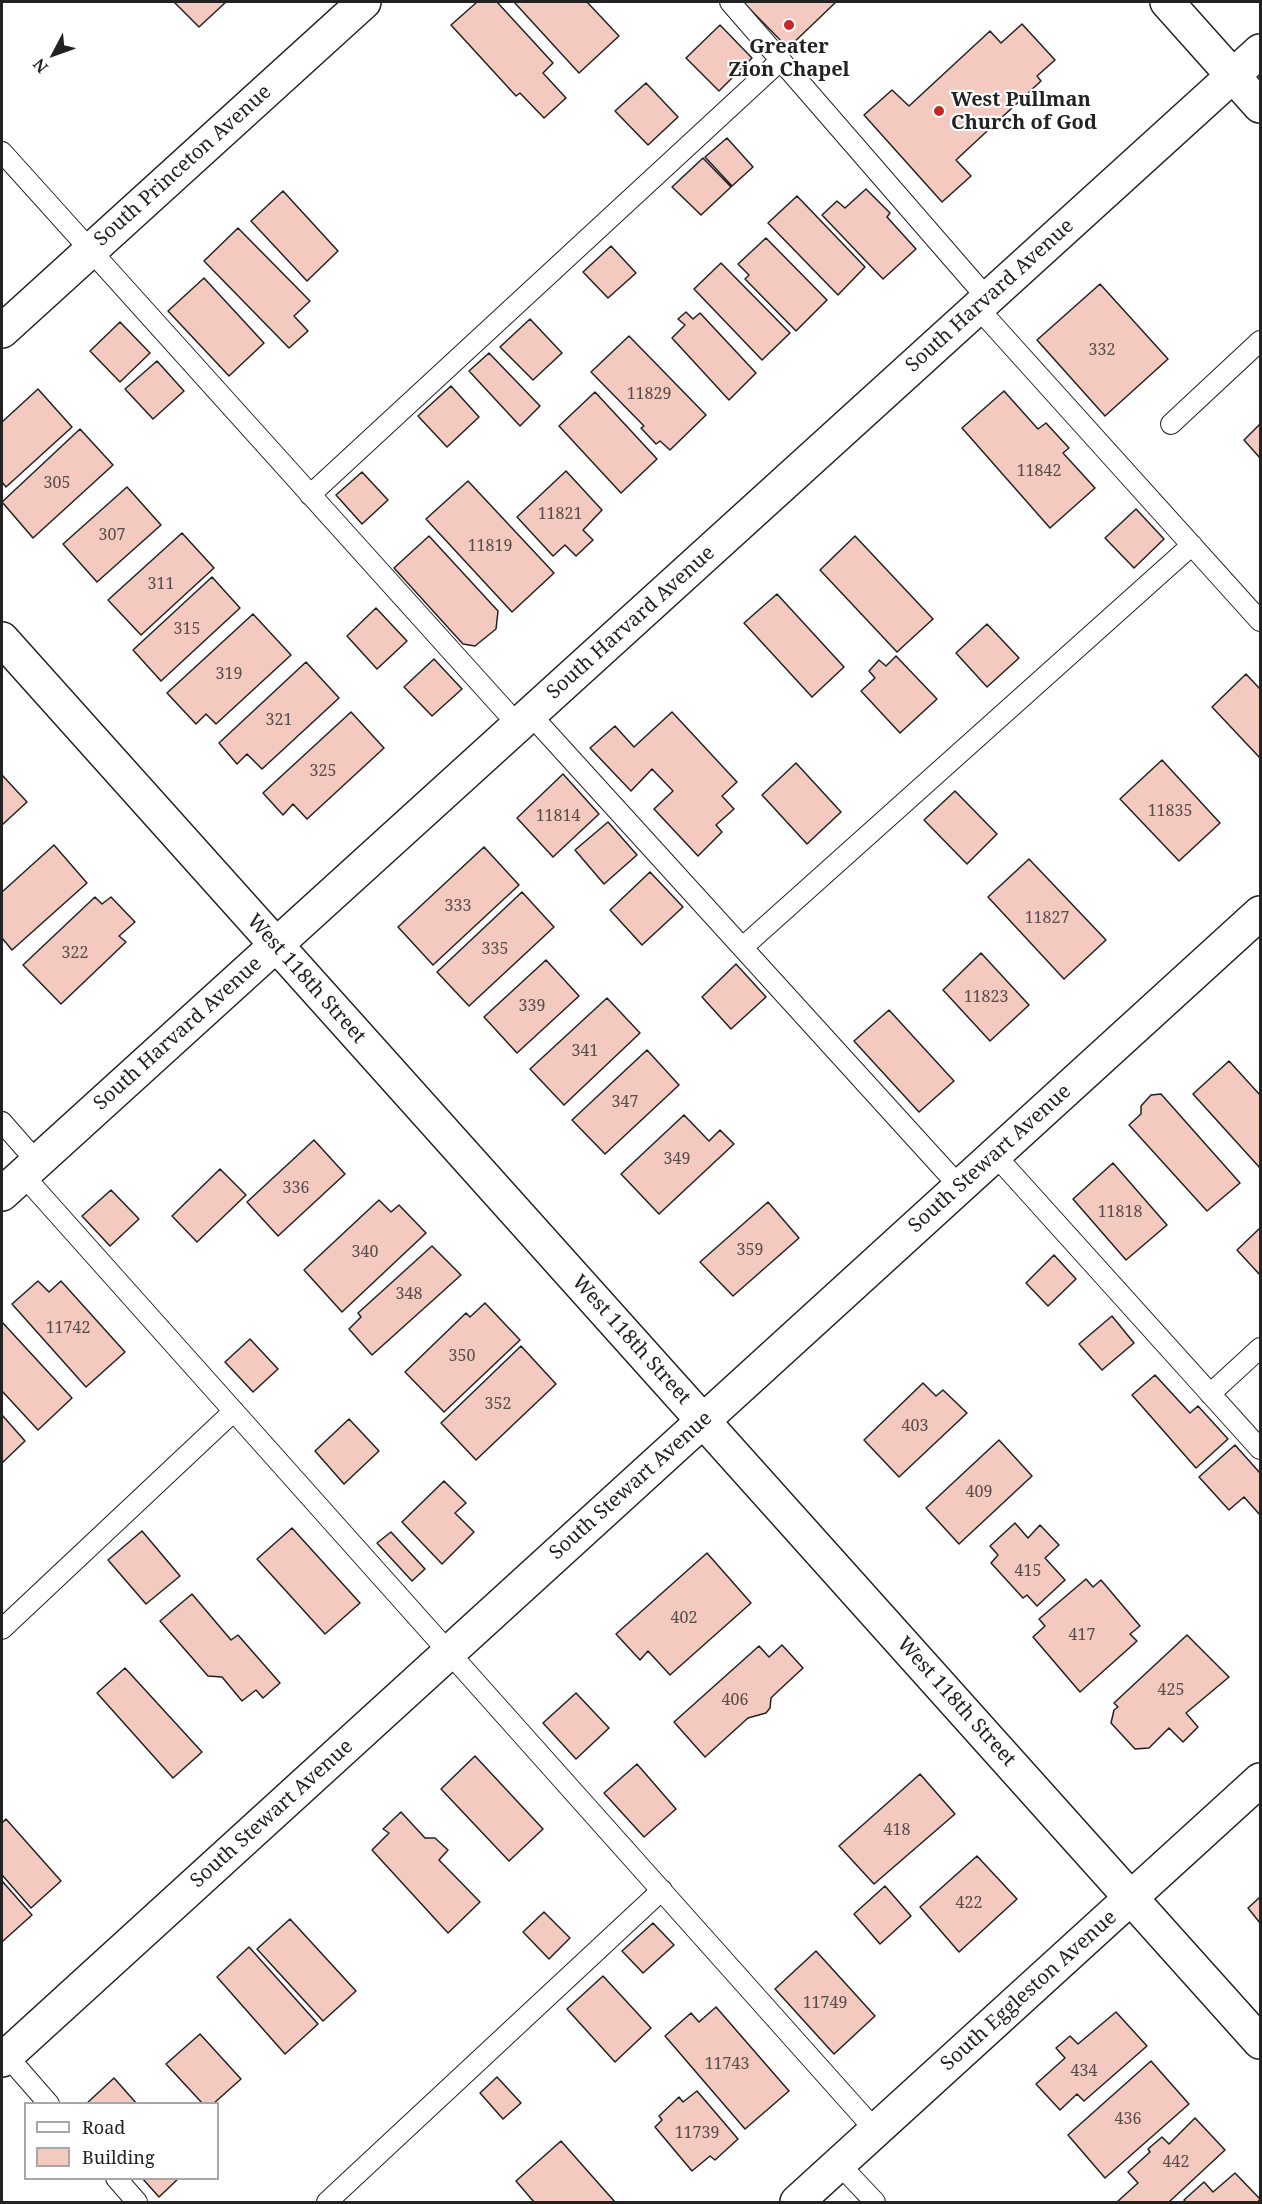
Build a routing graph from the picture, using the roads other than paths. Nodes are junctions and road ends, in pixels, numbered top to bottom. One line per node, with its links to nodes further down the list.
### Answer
1 (364, 2): 9 (street, South Princeton Avenue)
2 (730, 2): 5 (lane)
3 (1167, 2): 6 (street)
4 (1260, 51): 6 (street, South Harvard Avenue)
5 (781, 60): 10 (lane); 14 (lane)
6 (1233, 75): 7 (street); 10 (street, South Harvard Avenue)
7 (1260, 106)
8 (2, 152): 9 (lane)
9 (90, 250): 11 (street, South Princeton Avenue); 14 (lane)
10 (982, 303): 15 (lane); 18 (street, South Harvard Avenue)
11 (2, 331)
12 (1260, 341): 13 (lane)
13 (1171, 424)
14 (310, 495): 18 (lane)
15 (1192, 545): 16 (lane); 21 (lane)
16 (1260, 621)
17 (2, 639): 20 (street, West 118th Street)
18 (524, 720): 20 (street, South Harvard Avenue); 21 (lane)
19 (1260, 913): 23 (street, South Stewart Avenue)
20 (276, 945): 24 (street, South Harvard Avenue); 29 (street, West 118th Street)
21 (742, 947): 25 (lane)
22 (2, 1122): 24 (lane)
23 (995, 1155): 25 (street, South Stewart Avenue); 27 (lane)
24 (20, 1177): 28 (lane)
25 (960, 1187): 29 (street, South Stewart Avenue)
26 (1260, 1348): 27 (lane)
27 (1210, 1394): 30 (lane)
28 (234, 1411): 31 (lane); 32 (lane)
29 (703, 1420): 32 (street, South Stewart Avenue); 35 (street, West 118th Street)
30 (1260, 1449)
31 (2, 1629)
32 (450, 1652): 34 (lane); 37 (street, South Stewart Avenue)
33 (1260, 1780): 35 (street, South Eggleston Avenue)
34 (662, 1890): 39 (lane); 43 (lane)
35 (1131, 1898): 36 (street, West 118th Street); 39 (street, South Eggleston Avenue)
36 (1260, 2042)
37 (3, 2055): 38 (lane)
38 (48, 2102)
39 (876, 2130): 40 (street, South Eggleston Avenue)
40 (839, 2164): 44 (street, South Eggleston Avenue); 45 (lane)
41 (118, 2180): 42 (lane)
42 (137, 2202)
43 (327, 2202)
44 (797, 2202)
45 (875, 2202)

